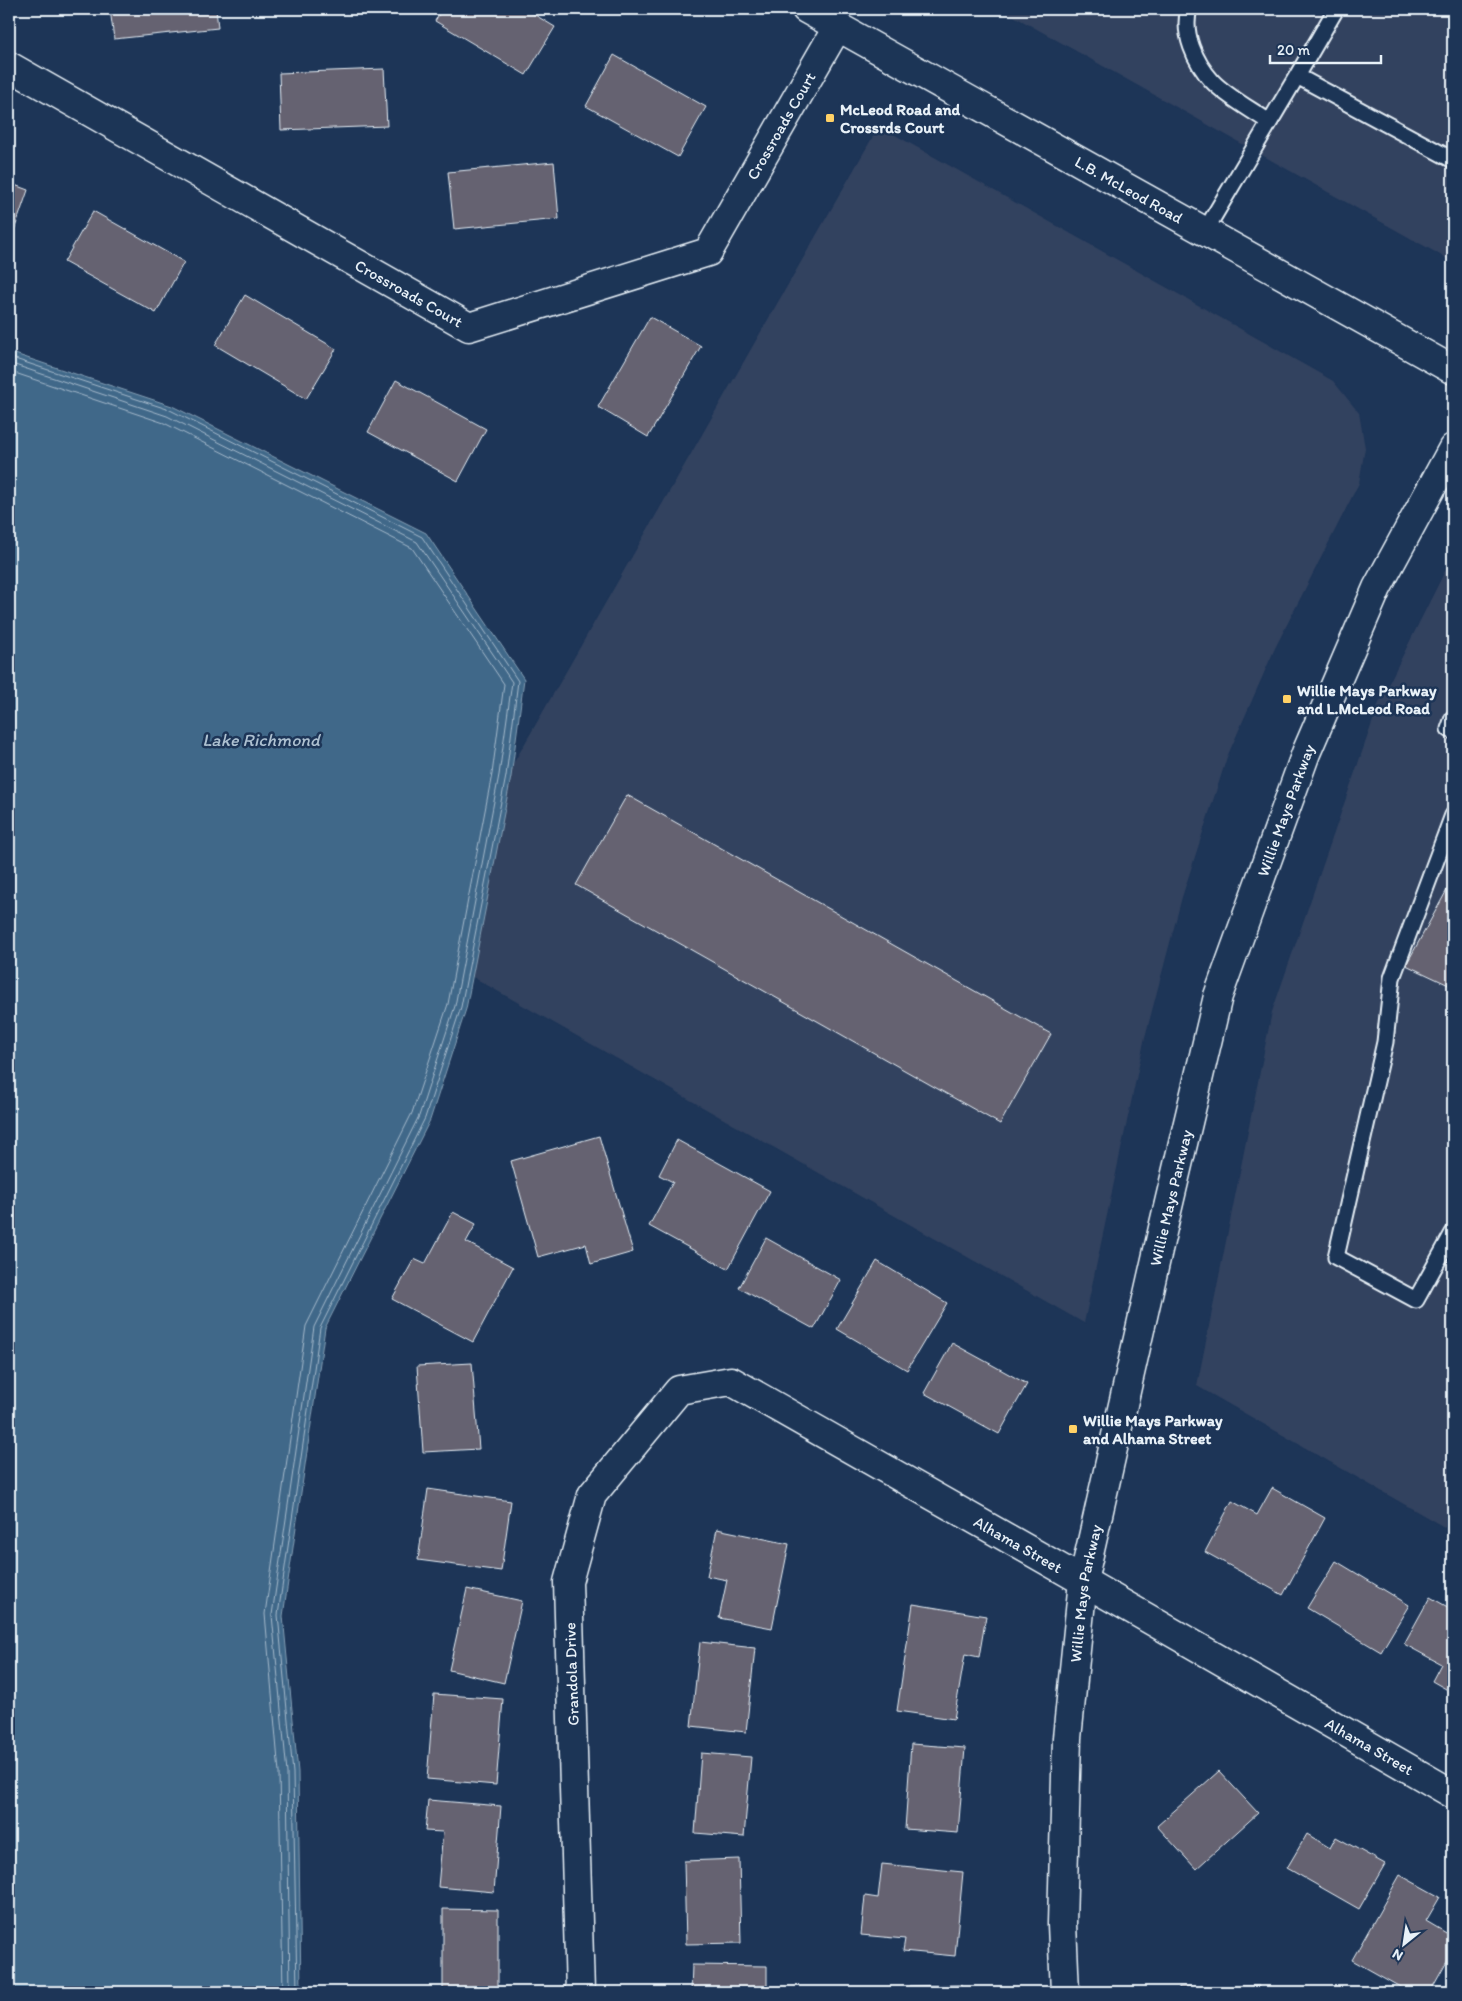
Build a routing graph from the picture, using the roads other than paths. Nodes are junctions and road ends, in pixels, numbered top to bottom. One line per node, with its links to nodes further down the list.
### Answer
1 (806, 9): 4 (street, L.B. McLeod Road)
2 (1189, 9): 7 (lane)
3 (1336, 9): 6 (lane)
4 (838, 26): 5 (street, Crossroads Court); 9 (street, L.B. McLeod Road)
5 (9, 66)
6 (1297, 76): 7 (lane); 8 (lane)
7 (1270, 122): 9 (lane)
8 (1453, 160)
9 (1205, 231): 10 (street, L.B. McLeod Road)
10 (1453, 370)
11 (1453, 448): 17 (street, Willie Mays Parkway)
12 (1453, 718): 13 (lane)
13 (1453, 731)
14 (1453, 815): 15 (lane)
15 (1453, 1233)
16 (679, 1390): 17 (street, Alhama Street); 19 (street, Grandola Drive)
17 (1083, 1581): 18 (street, Alhama Street); 20 (street, Willie Mays Parkway)
18 (1453, 1794)
19 (580, 1992)
20 (1065, 1992)

